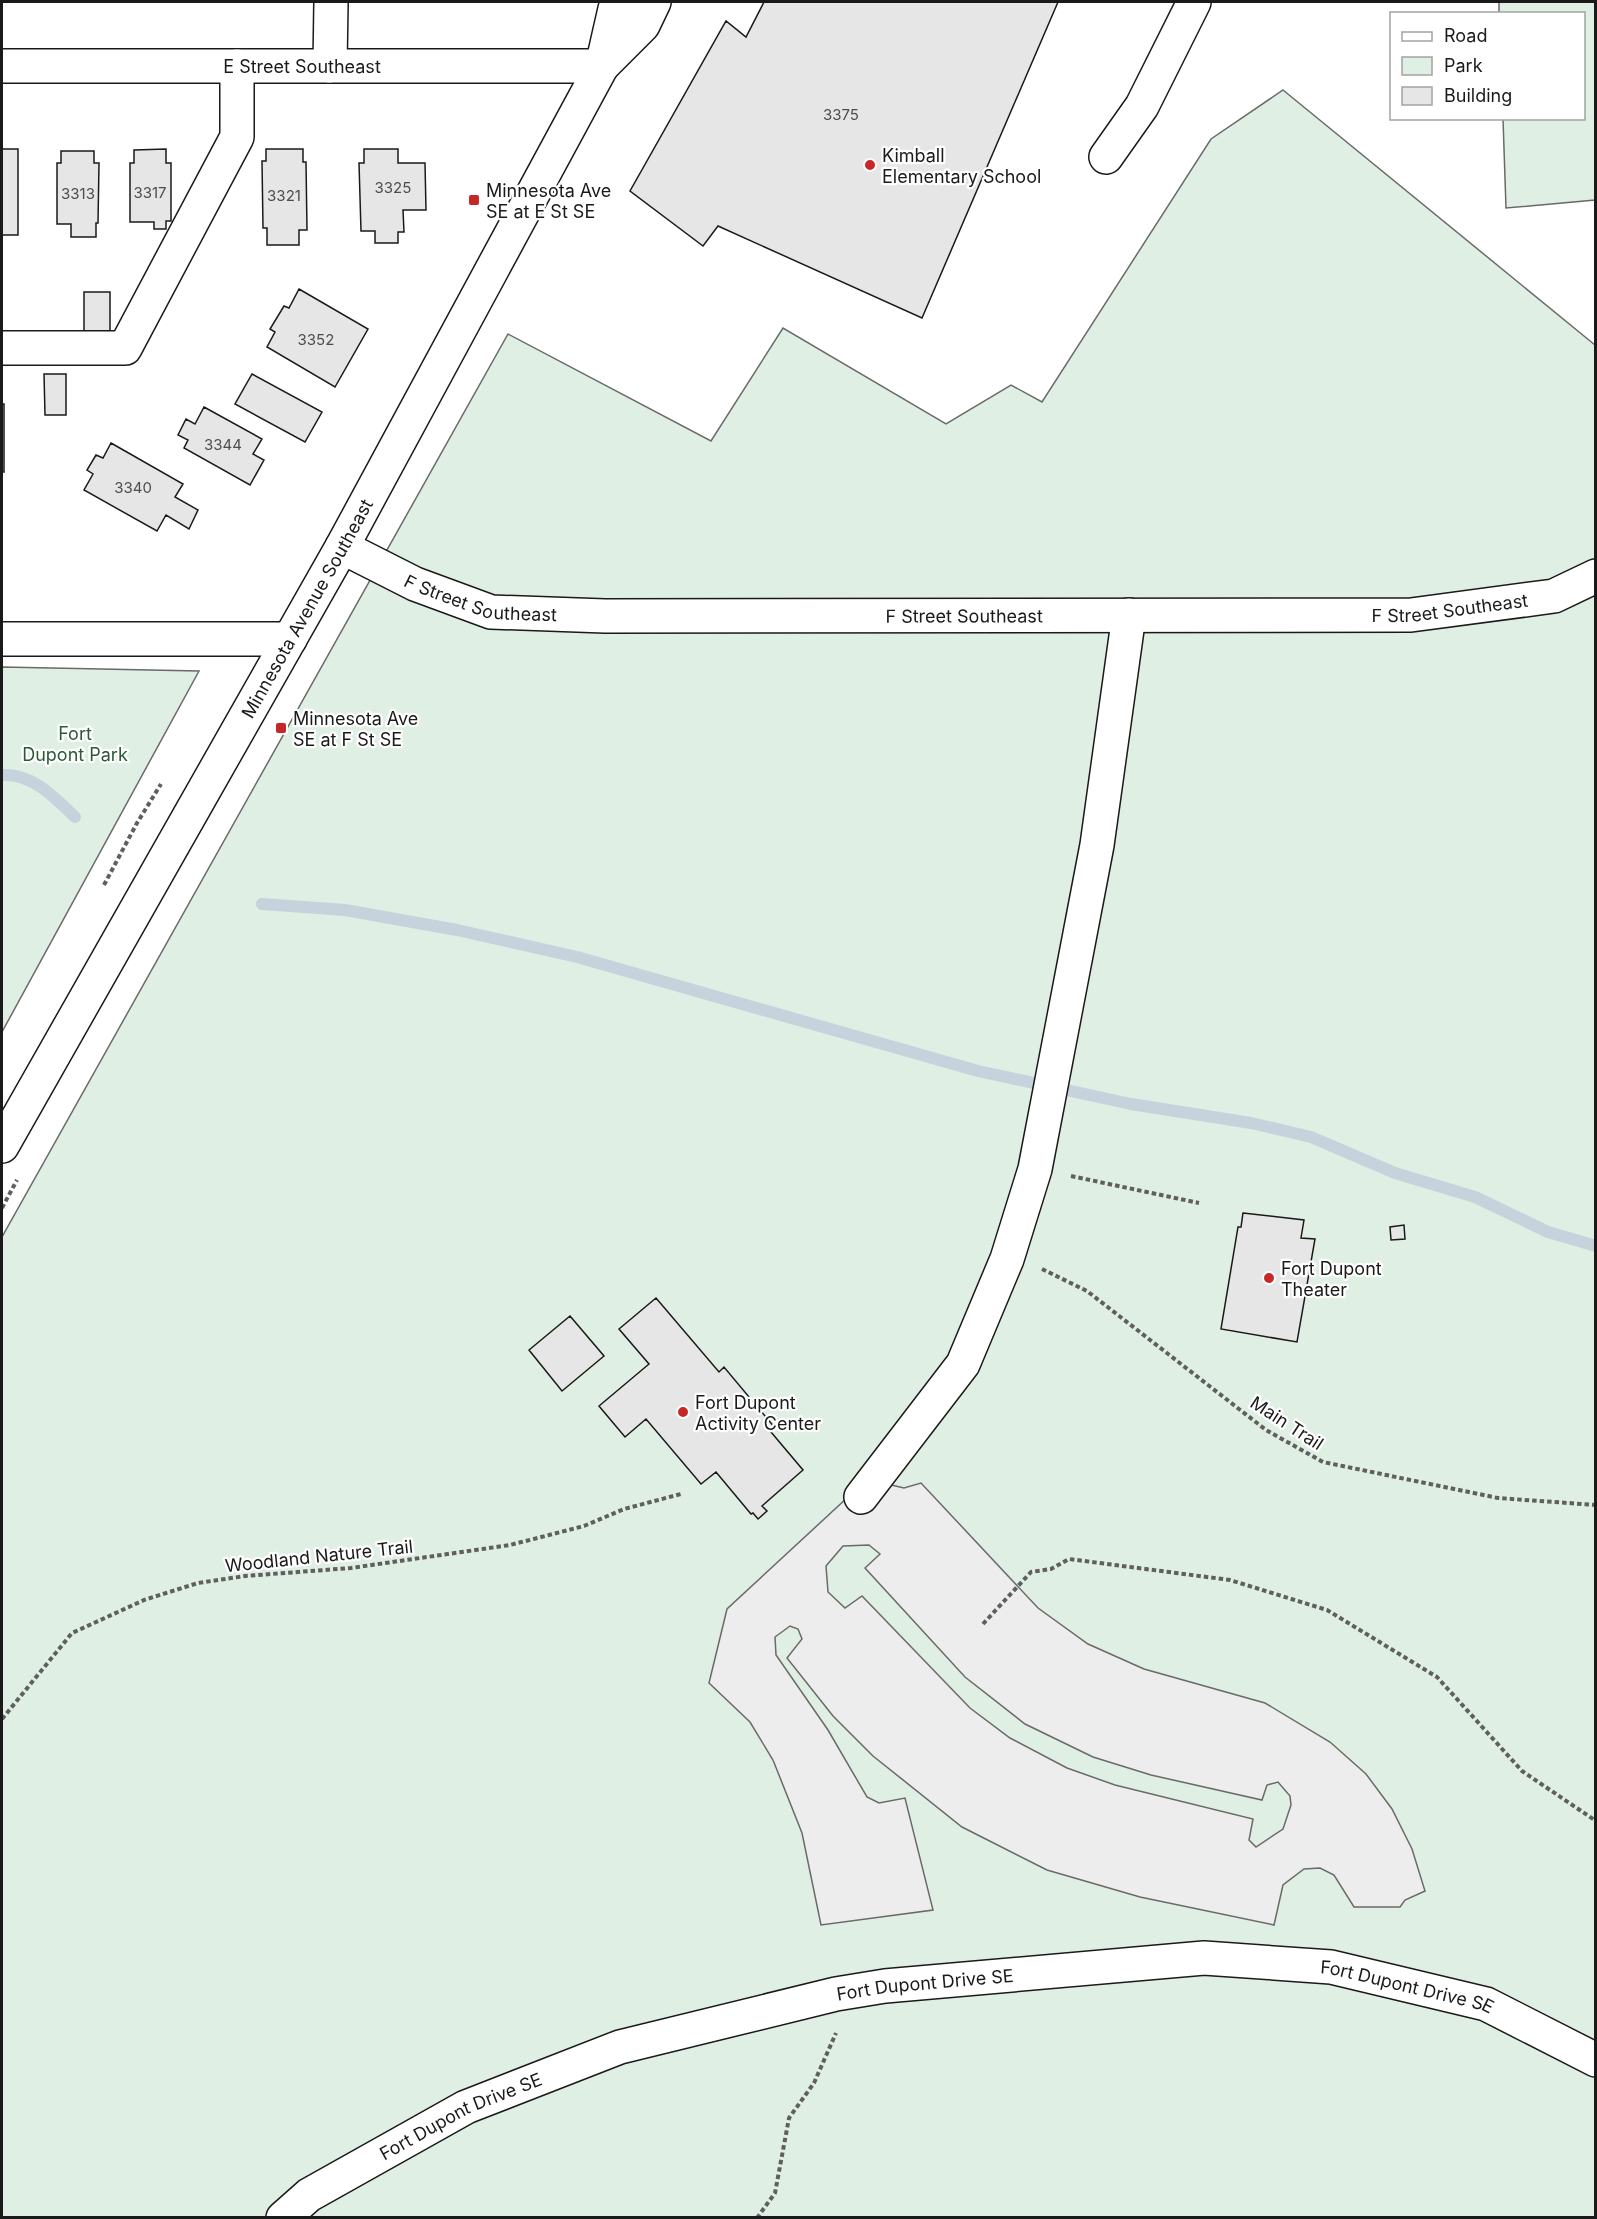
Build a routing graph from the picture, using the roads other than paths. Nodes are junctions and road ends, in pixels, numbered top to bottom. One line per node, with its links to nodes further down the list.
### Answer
1 (331, 2): 7 (street)
2 (619, 2): 8 (street, Minnesota Avenue Southeast)
3 (654, 2): 8 (street, Minnesota Avenue Southeast)
4 (1194, 2): 9 (street)
5 (2, 66): 6 (street, E Street Southeast)
6 (237, 66): 7 (street, E Street Southeast); 10 (street)
7 (330, 66): 8 (street, E Street Southeast)
8 (602, 66): 11 (street, Minnesota Avenue Southeast)
9 (1106, 158)
10 (2, 348)
11 (342, 547): 13 (street, F Street Southeast); 15 (street, Minnesota Avenue Southeast)
12 (1596, 576): 13 (street, F Street Southeast)
13 (1129, 615): 17 (street)
14 (2, 639): 15 (street)
15 (290, 639): 16 (street, Minnesota Avenue Southeast)
16 (2, 1146)
17 (861, 1497)
18 (1596, 2060): 19 (street, Fort Dupont Drive SE)
19 (283, 2217)

